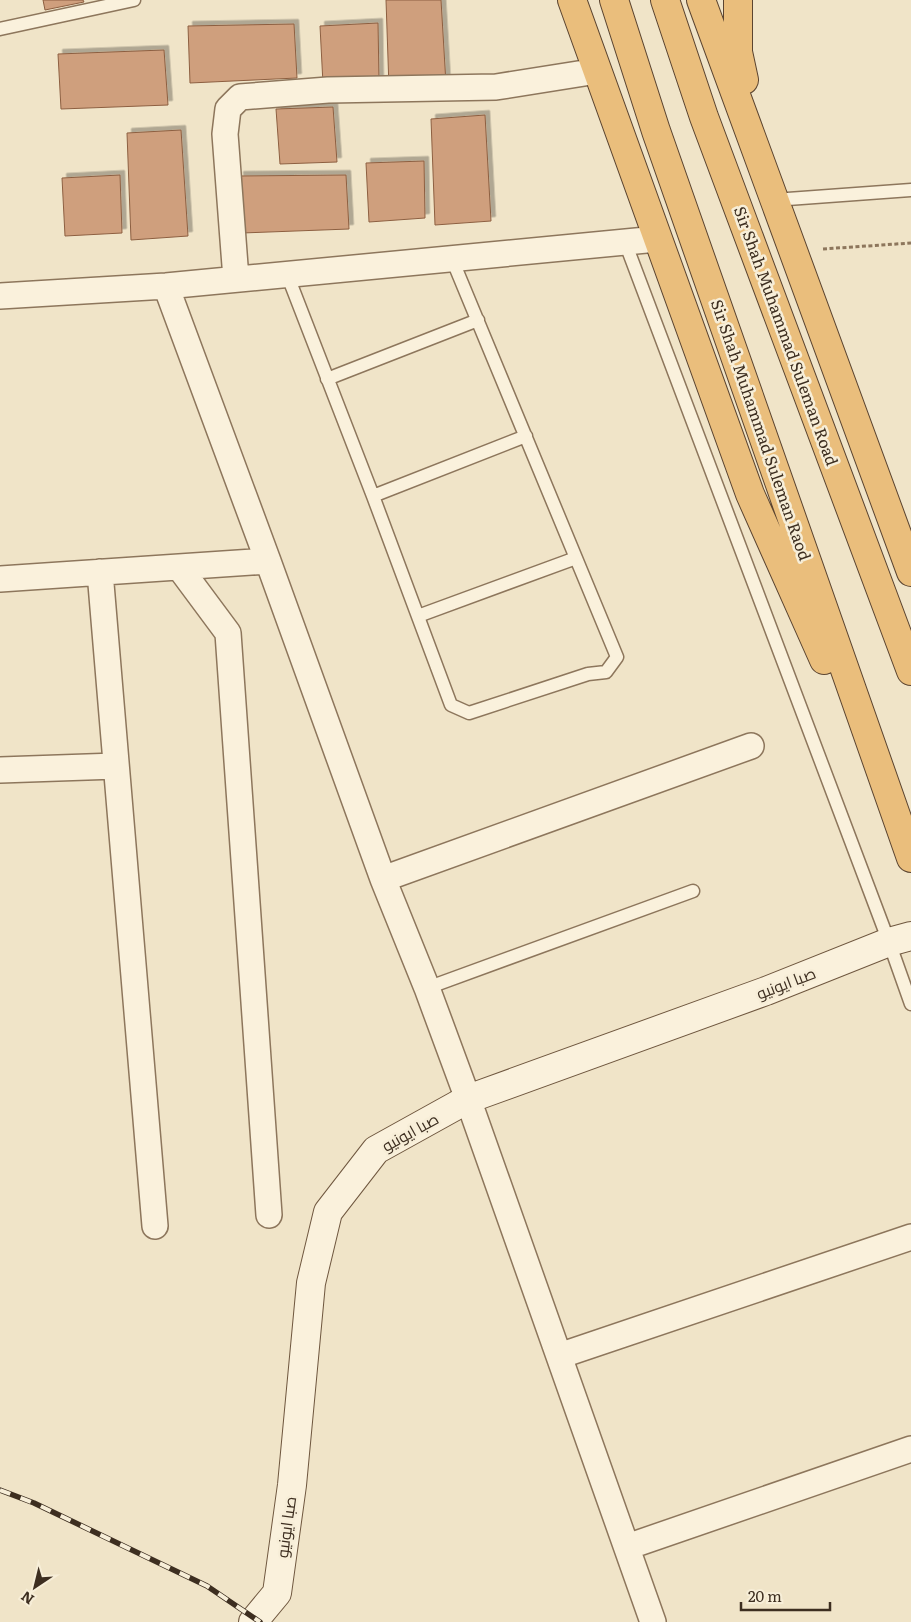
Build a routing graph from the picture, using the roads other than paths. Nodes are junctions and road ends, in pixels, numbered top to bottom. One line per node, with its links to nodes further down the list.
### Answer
1 (134, 0): 7 (lane)
2 (572, 0): 8 (highway)
3 (614, 0): 33 (highway, Sir Shah Muhammad Suleman Raod)
4 (665, 0): 29 (highway, Sir Shah Muhammad Suleman Road)
5 (701, 0): 10 (highway)
6 (738, 0): 10 (highway)
7 (0, 29)
8 (597, 71): 11 (highway); 15 (street)
9 (911, 190): 10 (lane)
10 (774, 200): 26 (highway)
11 (657, 239): 12 (street); 33 (highway)
12 (626, 242): 13 (street); 37 (lane)
13 (452, 259): 14 (street); 18 (lane)
14 (287, 274): 15 (street); 19 (lane)
15 (236, 279): 16 (street)
16 (166, 286): 17 (street); 23 (street)
17 (0, 296)
18 (478, 320): 19 (lane); 20 (lane)
19 (328, 379): 21 (lane)
20 (526, 436): 21 (lane); 22 (lane)
21 (373, 496): 28 (lane)
22 (576, 558): 28 (lane); 28 (lane)
23 (268, 561): 24 (street); 35 (street)
24 (178, 567): 25 (street); 41 (street)
25 (100, 572): 27 (street); 31 (street)
26 (911, 572)
27 (0, 578)
28 (418, 616)
29 (911, 671)
30 (751, 746): 35 (street)
31 (116, 766): 32 (street); 42 (street)
32 (0, 770)
33 (901, 832): 34 (highway, Sir Shah Muhammad Suleman Raod)
34 (911, 858)
35 (383, 879): 38 (street)
36 (693, 891): 38 (lane)
37 (900, 939): 39 (lane); 40 (main road, صبا ایونیو)
38 (427, 988): 40 (street)
39 (911, 1004)
40 (468, 1100): 44 (street); 47 (main road, صبا ایونیو)
41 (269, 1216)
42 (155, 1226)
43 (911, 1238): 44 (street)
44 (559, 1356): 46 (street)
45 (911, 1449): 46 (street)
46 (627, 1547): 48 (street)
47 (253, 1622)
48 (653, 1622)

